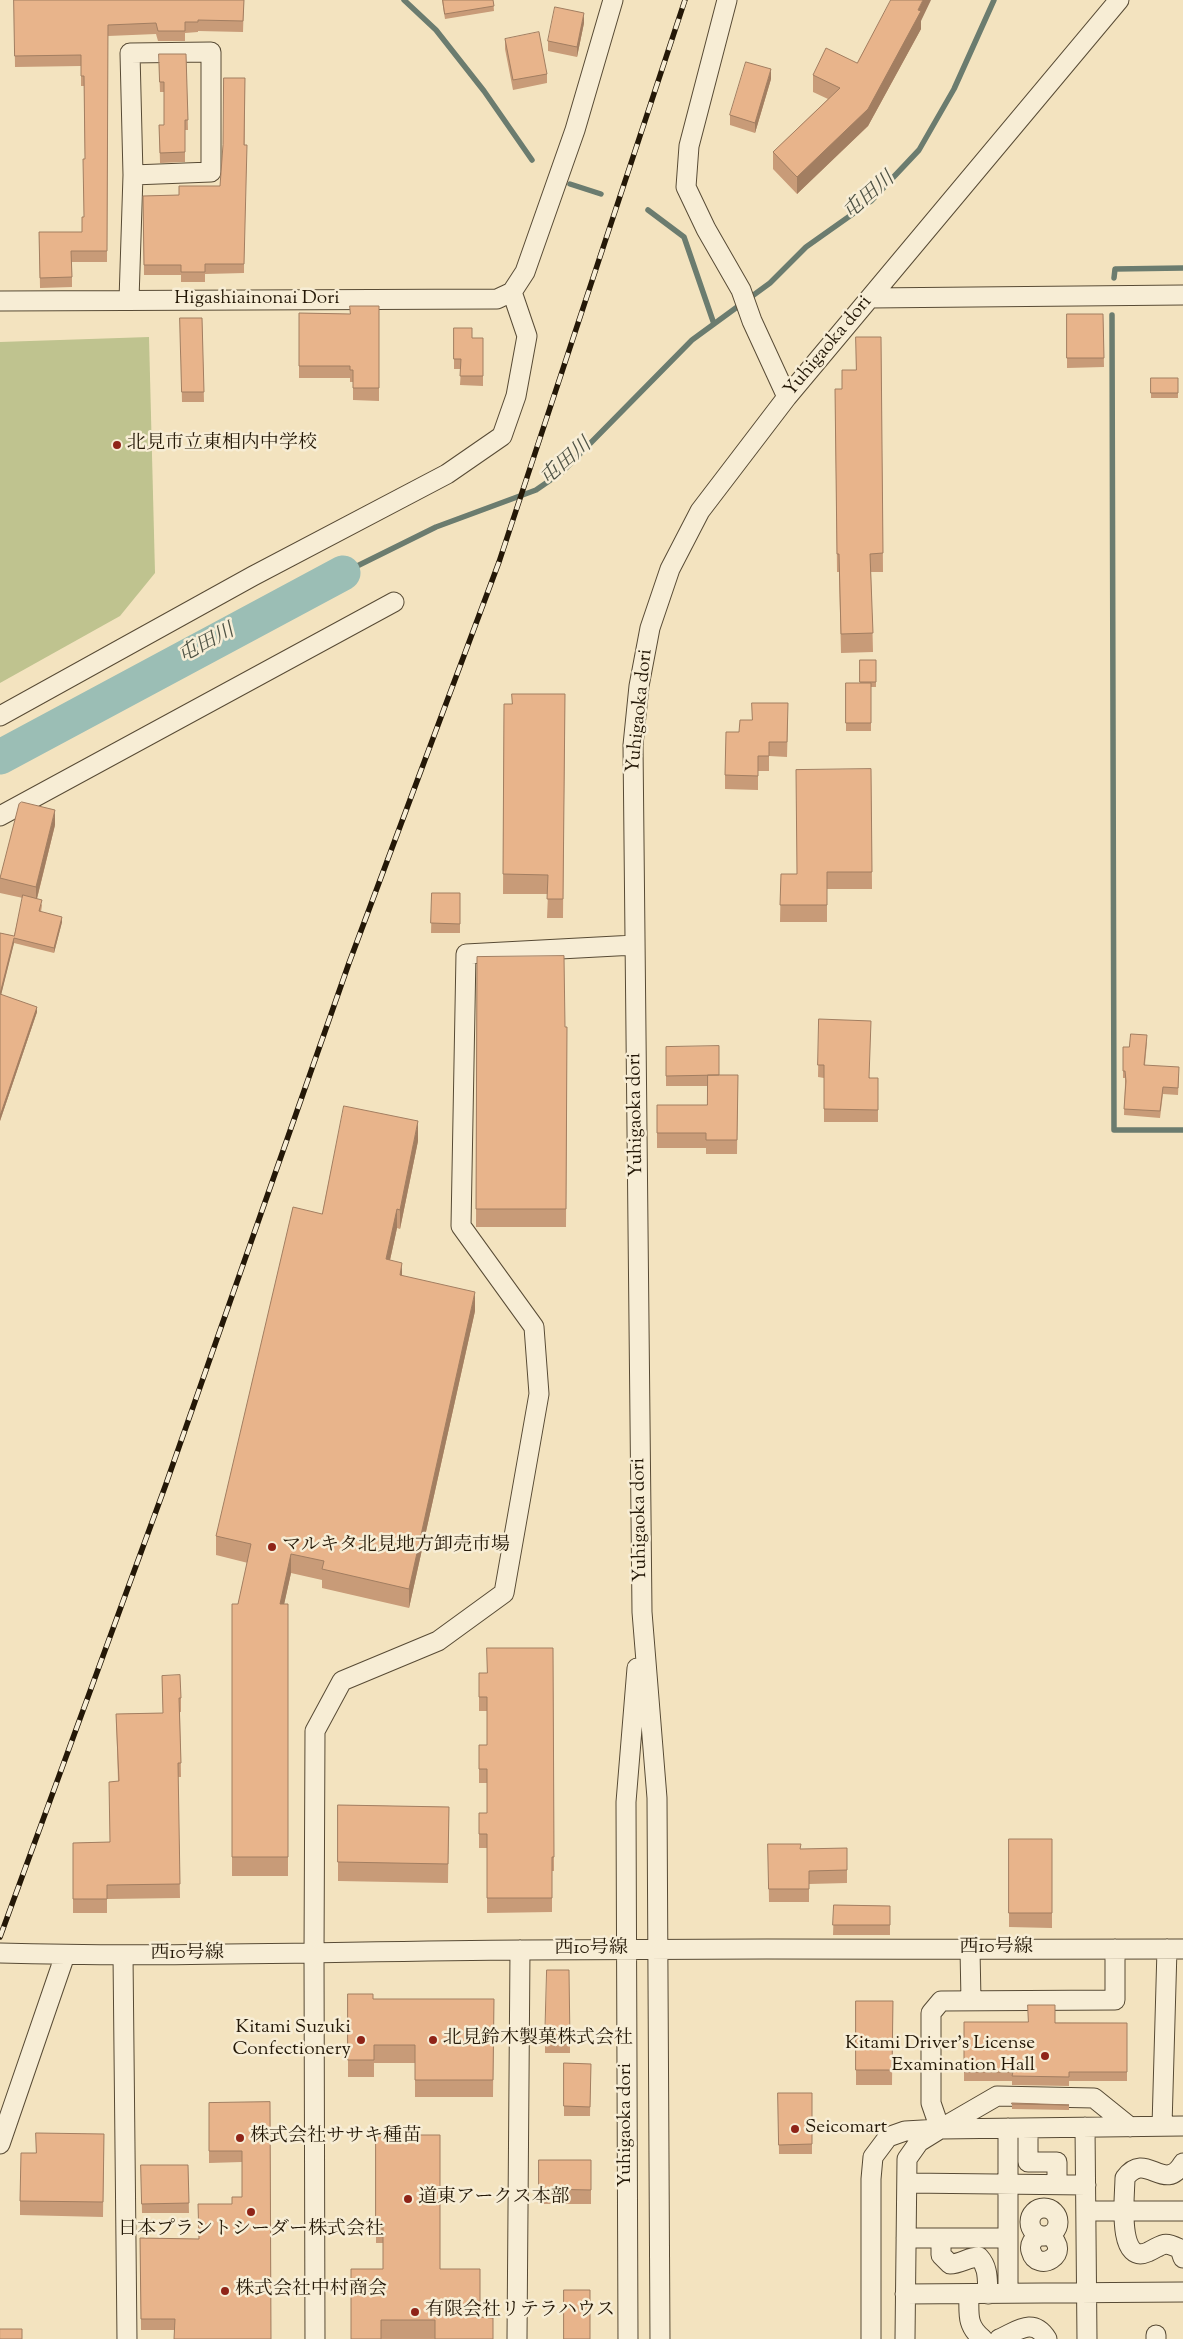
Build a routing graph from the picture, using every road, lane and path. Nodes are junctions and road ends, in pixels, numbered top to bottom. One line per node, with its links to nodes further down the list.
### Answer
1 (613, 0): 5 (street)
2 (727, 0): 10 (street)
3 (1119, 0): 7 (street, Yuhigaoka dori)
4 (133, 175): 4 (street); 8 (street)
5 (512, 292): 8 (street, Higashiainonai Dori); 12 (street)
6 (1183, 295): 7 (street)
7 (870, 298): 10 (street, Yuhigaoka dori)
8 (129, 300): 9 (street, Higashiainonai Dori)
9 (0, 301)
10 (787, 397): 14 (street, Yuhigaoka dori)
11 (394, 602): 13 (street)
12 (0, 716)
13 (0, 816)
14 (635, 946): 15 (street, Yuhigaoka dori); 24 (street)
15 (642, 1612): 16 (street, Yuhigaoka dori); 21 (street, Yuhigaoka dori)
16 (626, 1949): 20 (street, 西10号線); 21 (street, 西10号線); 56 (street, Yuhigaoka dori)
17 (970, 1949): 18 (street, 西10号線); 21 (street, 西10号線); 26 (street)
18 (1115, 1949): 19 (street, 西10号線); 26 (street)
19 (1175, 1949): 28 (street)
20 (520, 1950): 24 (street, 西10号線); 55 (street)
21 (658, 1950): 57 (street, Yuhigaoka dori)
22 (0, 1953): 23 (street, 西10号線)
23 (65, 1954): 25 (street, 西10号線); 35 (street)
24 (314, 1954): 25 (street, 西10号線); 54 (street)
25 (123, 1955): 53 (street)
26 (971, 2001): 33 (street)
27 (1130, 2126): 28 (street); 30 (street); 33 (street)
28 (1162, 2126): 29 (street)
29 (1183, 2126): 34 (street)
30 (1085, 2127): 32 (street); 40 (street)
31 (1008, 2128): 32 (street); 33 (street); 38 (street)
32 (1028, 2128): 39 (street)
33 (940, 2130): 37 (street); 58 (street)
34 (1183, 2134)
35 (0, 2144)
36 (1183, 2163): 42 (street)
37 (907, 2183): 38 (street); 44 (street)
38 (1008, 2184): 39 (street); 46 (street)
39 (1057, 2184): 40 (street)
40 (1086, 2184): 43 (street)
41 (1183, 2210): 42 (street)
42 (1125, 2211): 43 (street); 47 (street)
43 (1086, 2216): 46 (street); 50 (street)
44 (906, 2238): 45 (street); 51 (street)
45 (941, 2238): 46 (street); 52 (street)
46 (1008, 2244): 49 (street)
47 (1183, 2258)
48 (1183, 2288): 50 (street)
49 (1008, 2293): 50 (street); 52 (street)
50 (1087, 2293): 63 (street)
51 (906, 2294): 52 (street); 59 (street)
52 (978, 2294): 60 (street)
53 (127, 2339)
54 (315, 2339)
55 (517, 2339)
56 (628, 2339)
57 (660, 2339)
58 (871, 2339)
59 (905, 2339)
60 (983, 2339)
61 (999, 2339): 62 (street)
62 (1047, 2339)
63 (1087, 2339)

